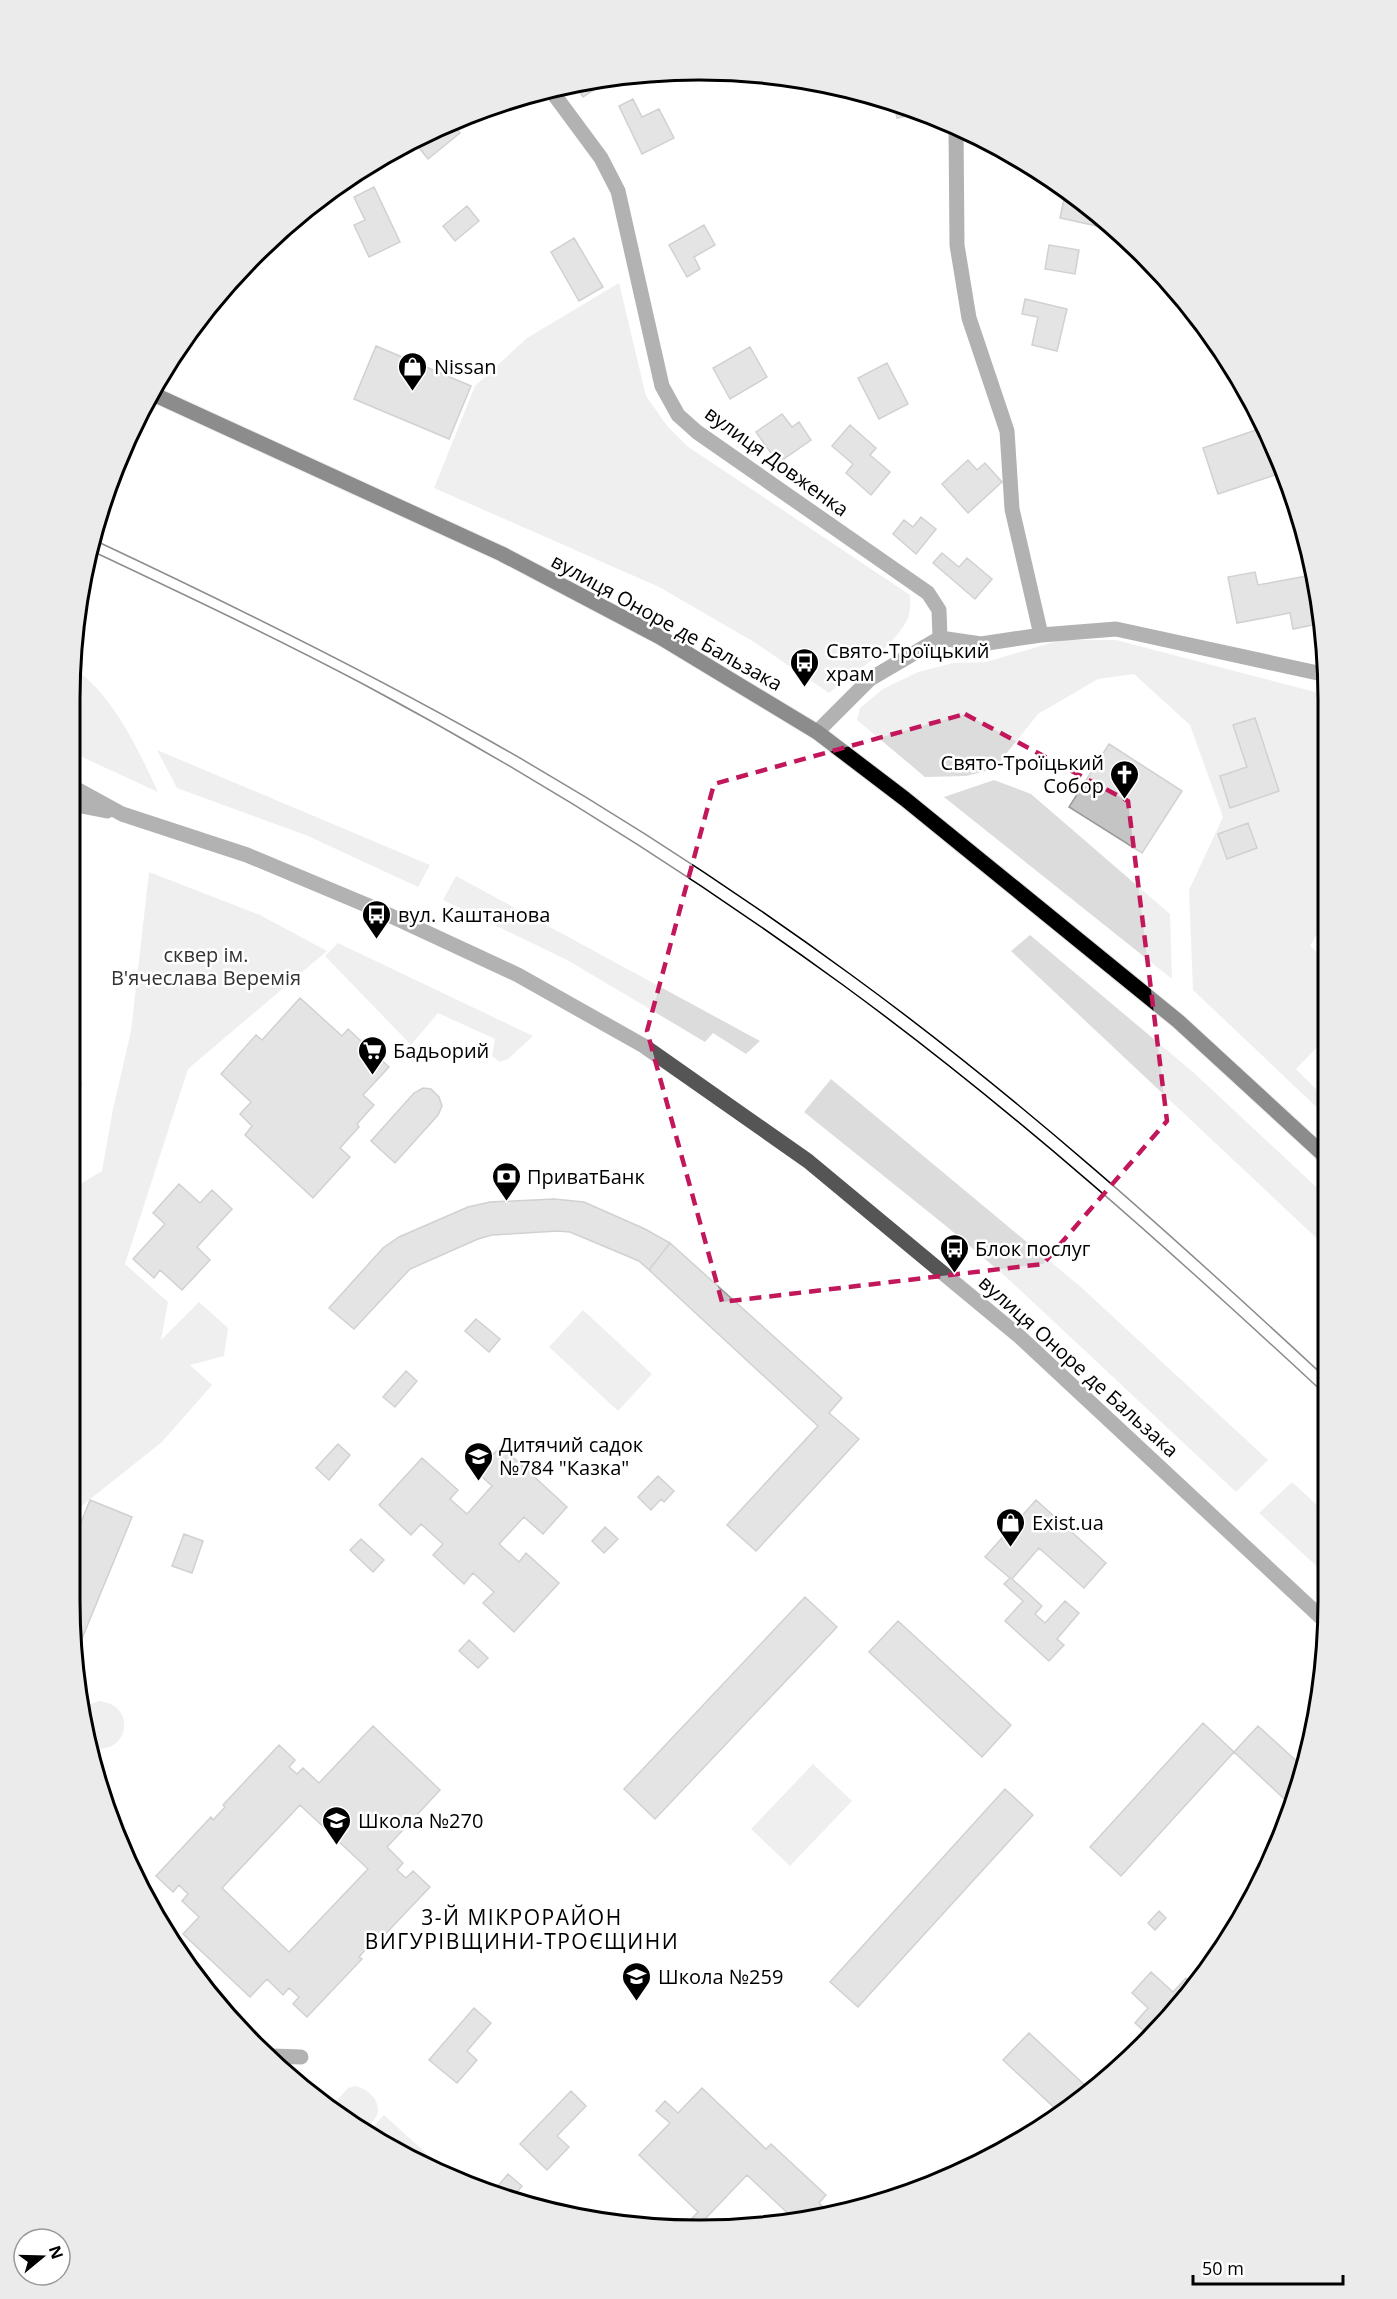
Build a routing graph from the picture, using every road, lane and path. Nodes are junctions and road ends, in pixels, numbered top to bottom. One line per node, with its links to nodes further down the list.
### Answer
1 (556, 97): 5 (street, вулиця Довженка)
2 (957, 137): 4 (street)
3 (158, 396): 7 (main road, вулиця Оноре де Бальзака)
4 (1041, 634): 5 (street); 6 (street)
5 (940, 638): 7 (street)
6 (1317, 673)
7 (817, 732): 11 (main road, вулиця Оноре де Бальзака)
8 (80, 791): 10 (street, вулиця Оноре де Бальзака)
9 (80, 806): 10 (street, вулиця Оноре де Бальзака)
10 (122, 814): 12 (street, вулиця Оноре де Бальзака)
11 (1318, 1150)
12 (1317, 1614)
13 (280, 2056): 14 (street)
14 (301, 2056)

